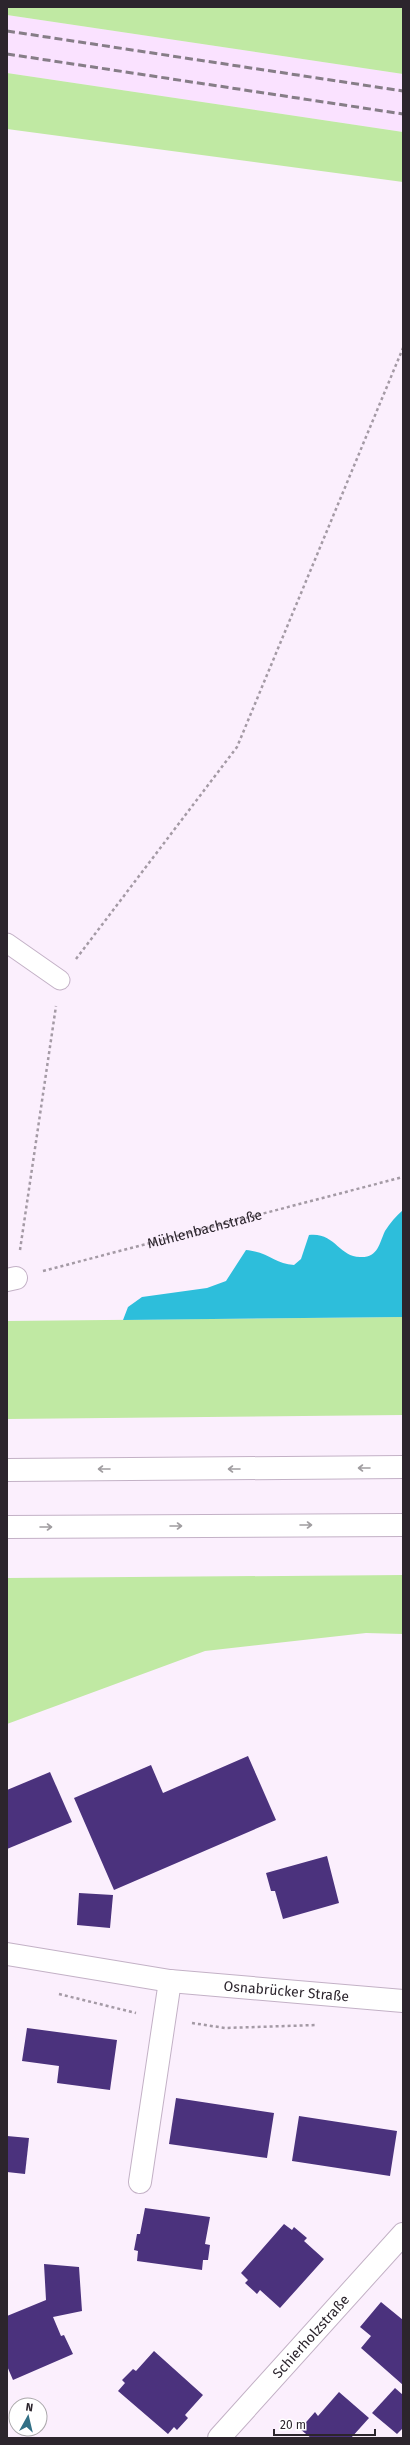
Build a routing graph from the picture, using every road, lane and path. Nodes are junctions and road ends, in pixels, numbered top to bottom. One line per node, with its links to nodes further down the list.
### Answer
1 (403, 348): 3 (path)
2 (7, 943): 3 (lane)
3 (60, 980): 5 (path)
4 (403, 1177): 5 (path, Mühlenbachstraße)
5 (11, 1279)
6 (403, 1468): 7 (main road, one-way to 7)
7 (7, 1470)
8 (403, 1525): 9 (main road, one-way to 8)
9 (7, 1527)
10 (7, 1954): 11 (main road, Osnabrücker Straße)
11 (170, 1981): 12 (main road, Osnabrücker Straße); 13 (main road)
12 (403, 2001)
13 (140, 2182)
14 (403, 2234): 15 (main road, Schierholzstraße)
15 (219, 2438)

